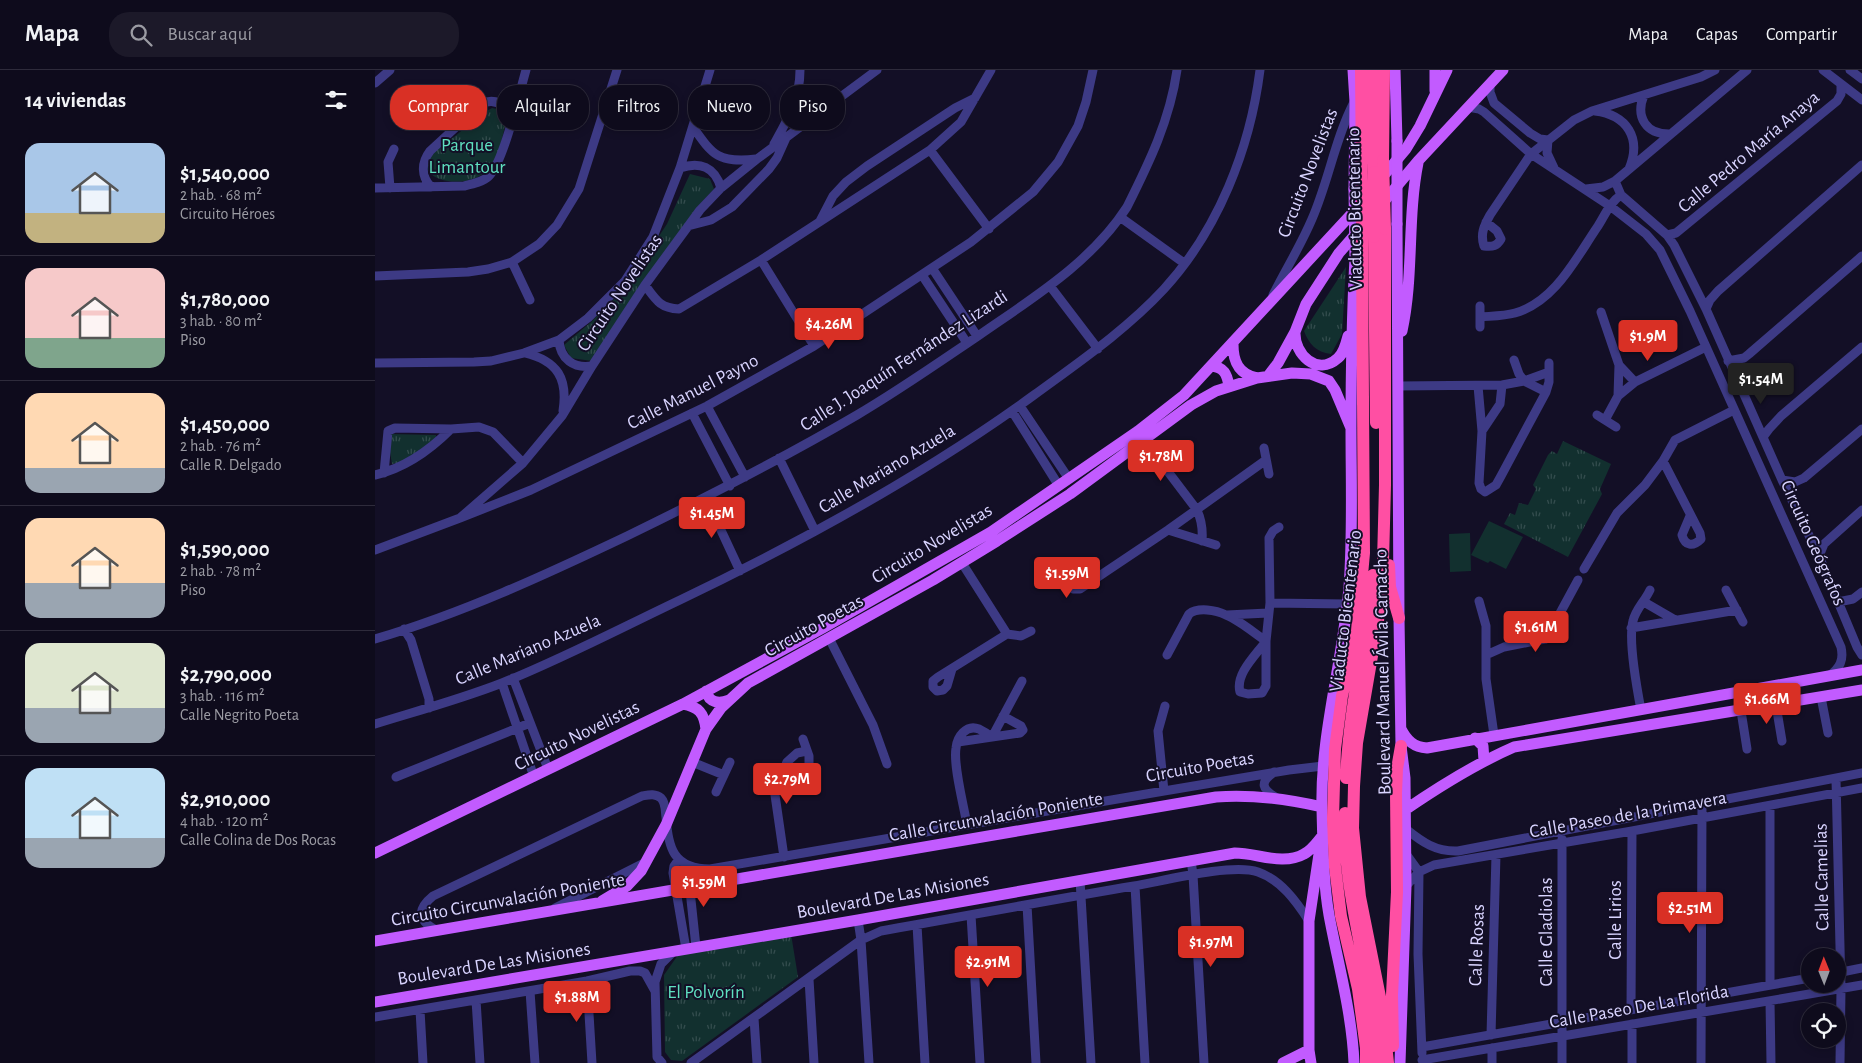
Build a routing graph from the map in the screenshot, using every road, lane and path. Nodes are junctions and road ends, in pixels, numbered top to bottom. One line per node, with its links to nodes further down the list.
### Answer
1 (390, 70): 23 (street)
2 (526, 70): 26 (street)
3 (617, 70): 73 (street)
4 (710, 70): 27 (street)
5 (800, 70): 28 (street)
6 (877, 70): 29 (street, Circuito Novelistas)
7 (991, 70): 32 (street)
8 (1093, 70): 69 (street, Calle Manuel Payno)
9 (1177, 70): 65 (street, Calle J. Joaquín Fernández Lizardi)
10 (1260, 70): 74 (street, Calle Mariano Azuela)
11 (1353, 70): 35 (main road, Boulevard Manuel Ávila Camacho)
12 (1361, 70): 57 (highway, Boulevard Manuel Ávila Camacho)
13 (1372, 70): 330 (highway, Viaducto Bicentenario, bridge)
14 (1435, 70): 30 (main road)
15 (1447, 70): 30 (main road)
16 (1503, 70): 24 (main road)
17 (1715, 70): 31 (street)
18 (1747, 70): 43 (street)
19 (1823, 70): 25 (street)
20 (1850, 70): 22 (street)
21 (1392, 71): 97 (main road, Boulevard Manuel Ávila Camacho, bridge); 136 (highway, Boulevard Manuel Ávila Camacho, bridge)
22 (1862, 79)
23 (375, 83)
24 (1490, 84): 36 (main road); 45 (street)
25 (1841, 84): 33 (street); 70 (street, Calle Pedro María Anaya)
26 (522, 85)
27 (706, 85)
28 (800, 85)
29 (845, 94)
30 (1434, 95): 81 (main road)
31 (1645, 95): 37 (street); 43 (street)
32 (975, 98): 48 (street); 67 (street)
33 (1862, 100)
34 (497, 101): 58 (street)
35 (1355, 102): 57 (main road, Boulevard Manuel Ávila Camacho); 81 (street, Circuito Novelistas)
36 (1468, 107): 49 (street, Circuito Geógrafos); 51 (main road)
37 (1592, 111): 45 (street); 55 (street)
38 (508, 130): 58 (street)
39 (692, 130): 53 (street)
40 (695, 130): 50 (street)
41 (782, 130): 46 (street)
42 (798, 130): 44 (street, Circuito Novelistas)
43 (1671, 134): 55 (street)
44 (787, 138): 46 (street, Circuito Novelistas); 68 (street)
45 (1548, 140): 49 (street); 54 (street)
46 (773, 147): 50 (street, Circuito Novelistas)
47 (394, 149): 60 (street)
48 (930, 150): 67 (street); 69 (street)
49 (1531, 154): 54 (street, Circuito Geógrafos); 66 (street)
50 (757, 159): 61 (street, Circuito Novelistas)
51 (1418, 161): 88 (main road); 97 (main road)
52 (1862, 165): 83 (street)
53 (680, 168): 61 (street); 90 (street)
54 (1555, 169): 62 (street, Circuito Geógrafos)
55 (1629, 169): 56 (street)
56 (1615, 180): 62 (street); 63 (street)
57 (1358, 185): 86 (main road, Boulevard Manuel Ávila Camacho, bridge); 329 (highway, Boulevard Manuel Ávila Camacho, bridge)
58 (431, 187): 60 (street)
59 (375, 188): 60 (street)
60 (390, 188)
61 (721, 188): 68 (street, Circuito Novelistas)
62 (1586, 189): 64 (street, Circuito Geógrafos)
63 (1621, 195): 64 (street); 70 (street)
64 (1610, 206): 85 (street); 94 (street, Circuito Geógrafos)
65 (1120, 217): 74 (street); 79 (street, Calle J. Joaquín Fernández Lizardi)
66 (1486, 222): 66 (street)
67 (818, 223): 72 (street)
68 (688, 226): 78 (street, Circuito Novelistas)
69 (989, 228): 75 (street, Calle Manuel Payno)
70 (1667, 235): 83 (street)
71 (1862, 256): 100 (street)
72 (761, 260): 78 (street); 93 (street)
73 (512, 262): 77 (street); 80 (street)
74 (1184, 263): 96 (street, Calle Mariano Azuela)
75 (932, 268): 76 (street, Calle Manuel Payno); 89 (street)
76 (922, 275): 91 (street); 93 (street, Calle Manuel Payno)
77 (375, 276)
78 (645, 286): 103 (street, Circuito Novelistas)
79 (1050, 286): 89 (street, Calle J. Joaquín Fernández Lizardi); 96 (street)
80 (530, 300)
81 (1269, 303): 92 (main road, Circuito Novelistas)
82 (1481, 306): 85 (street)
83 (1705, 309): 100 (street)
84 (1601, 312): 102 (street)
85 (1480, 317): 87 (street)
86 (1352, 323): 88 (main road); 120 (main road, Boulevard Manuel Ávila Camacho)
87 (1480, 327)
88 (1295, 332): 105 (main road)
89 (977, 336): 91 (street, Calle J. Joaquín Fernández Lizardi)
90 (559, 340): 98 (street); 103 (street)
91 (967, 344): 127 (street, Calle J. Joaquín Fernández Lizardi)
92 (1233, 344): 104 (main road, Circuito Novelistas); 105 (main road)
93 (814, 346): 114 (street, Calle Manuel Payno)
94 (1706, 347): 107 (street); 116 (street, Circuito Geógrafos)
95 (1862, 347): 124 (street)
96 (1098, 349): 115 (street, Calle Mariano Azuela)
97 (1398, 351): 110 (main road, Boulevard Manuel Ávila Camacho)
98 (524, 353): 101 (street); 118 (street)
99 (1514, 360): 106 (street)
100 (1728, 361): 124 (street)
101 (375, 363)
102 (1619, 365): 107 (street); 113 (street)
103 (592, 366): 118 (street, Circuito Novelistas)
104 (1211, 366): 109 (main road); 134 (main road, Circuito Novelistas)
105 (1262, 377): 109 (main road, Circuito Poetas); 120 (main road, Circuito Poetas)
106 (1524, 380): 108 (street); 112 (street); 112 (street)
107 (1635, 382): 113 (street)
108 (1502, 385): 111 (street); 123 (street)
109 (1229, 386): 125 (main road, Circuito Poetas)
110 (1398, 386): 111 (street); 167 (main road, Boulevard Manuel Ávila Camacho)
111 (1478, 386): 123 (street)
112 (1546, 392): 123 (street)
113 (1618, 396): 119 (street)
114 (707, 406): 117 (street, Calle Manuel Payno); 133 (street)
115 (1016, 409): 134 (street); 138 (street); 146 (street, Calle Mariano Azuela)
116 (1734, 410): 129 (street); 182 (street, Circuito Geógrafos)
117 (692, 413): 137 (street); 143 (street, Calle Manuel Payno)
118 (562, 416): 130 (street, Circuito Novelistas)
119 (1617, 427)
120 (1351, 428): 163 (main road, Boulevard Manuel Ávila Camacho)
121 (1862, 429): 135 (street)
122 (451, 430): 130 (street); 131 (street); 131 (street)
123 (1481, 431)
124 (1763, 437): 135 (street)
125 (1144, 440): 140 (street); 151 (main road, Circuito Poetas)
126 (1264, 448): 128 (street)
127 (779, 458): 133 (street, Calle J. Joaquín Fernández Lizardi); 146 (street)
128 (1266, 460): 132 (street); 140 (street)
129 (1663, 461): 142 (street); 152 (street)
130 (523, 463): 143 (street, Circuito Novelistas)
131 (379, 474)
132 (1269, 474)
133 (745, 477): 137 (street, Calle J. Joaquín Fernández Lizardi)
134 (1069, 479): 138 (main road, Circuito Novelistas)
135 (1783, 480): 150 (street)
136 (1385, 485): 167 (highway); 331 (highway, Boulevard Manuel Ávila Camacho)
137 (730, 486): 139 (street, Calle J. Joaquín Fernández Lizardi)
138 (1059, 486): 191 (main road, Circuito Novelistas)
139 (706, 498): 153 (street); 172 (street, Calle J. Joaquín Fernández Lizardi)
140 (1197, 510): 145 (street); 147 (street)
141 (1862, 510): 150 (street)
142 (1690, 516): 142 (street)
143 (460, 518): 149 (street, Circuito Novelistas)
144 (1279, 527): 162 (street)
145 (1168, 530): 147 (street); 155 (street)
146 (815, 531): 153 (street, Calle Mariano Azuela)
147 (1202, 541): 148 (street)
148 (1216, 545)
149 (375, 550)
150 (1819, 556): 161 (street)
151 (962, 563): 174 (street); 177 (main road, Circuito Poetas)
152 (1584, 569)
153 (740, 571): 188 (street, Calle Mariano Azuela)
154 (1578, 580): 170 (street)
155 (1064, 582)
156 (1650, 590): 160 (street)
157 (1726, 590): 164 (street)
158 (1862, 592): 161 (street)
159 (1479, 601): 176 (street)
160 (1644, 602): 168 (street); 171 (street)
161 (1838, 602): 181 (street)
162 (1269, 603): 163 (street); 165 (street)
163 (1348, 604): 222 (main road, Boulevard Manuel Ávila Camacho)
164 (1737, 610): 168 (street); 169 (street)
165 (1269, 613): 166 (street); 179 (street)
166 (1227, 614): 179 (street); 184 (street)
167 (1399, 618): 206 (main road, Boulevard Manuel Ávila Camacho)
168 (1675, 620): 171 (street)
169 (1743, 622)
170 (1555, 623): 178 (street); 178 (street)
171 (1631, 628): 199 (street)
172 (404, 629): 175 (street, Calle J. Joaquín Fernández Lizardi); 198 (street)
173 (1031, 631): 174 (street)
174 (1010, 635): 185 (street)
175 (376, 637)
176 (1486, 637): 180 (street); 183 (street)
177 (829, 638): 194 (main road, Circuito Poetas); 221 (street)
178 (1546, 639): 180 (street)
179 (1266, 641): 179 (street)
180 (1504, 648): 183 (street)
181 (1859, 651): 182 (street)
182 (1843, 653): 187 (street)
183 (1486, 654): 209 (street)
184 (1167, 655)
185 (952, 669): 185 (street)
186 (1862, 670): 187 (main road)
187 (1829, 676): 199 (main road)
188 (513, 678): 190 (street, Calle Mariano Azuela); 202 (street)
189 (1022, 681): 201 (street)
190 (502, 683): 198 (street, Calle Mariano Azuela); 204 (street)
191 (706, 691): 194 (main road); 195 (main road, Circuito Novelistas)
192 (1862, 691): 193 (main road)
193 (1821, 697): 196 (main road); 208 (street)
194 (729, 700): 205 (main road, Circuito Poetas)
195 (683, 704): 205 (main road); 223 (main road, Circuito Novelistas)
196 (1776, 705): 200 (main road); 213 (street)
197 (1165, 706): 232 (street)
198 (429, 708): 203 (street, Calle Mariano Azuela)
199 (1641, 710): 207 (main road)
200 (1741, 711): 215 (main road); 216 (street)
201 (1003, 716): 210 (street); 210 (street)
202 (530, 723): 204 (street); 223 (street)
203 (375, 724)
204 (517, 729): 228 (street); 229 (street)
205 (706, 729): 219 (main road, Circuito Poetas)
206 (1401, 729): 211 (main road); 214 (main road, Boulevard Manuel Ávila Camacho)
207 (1510, 732): 209 (main road); 215 (main road)
208 (1828, 734)
209 (1494, 735): 211 (main road)
210 (992, 737): 242 (street)
211 (1475, 738): 218 (main road)
212 (803, 739): 217 (street)
213 (1782, 742)
214 (1401, 746): 239 (main road, Boulevard Manuel Ávila Camacho); 331 (highway)
215 (1515, 747): 218 (main road)
216 (1747, 749)
217 (807, 751): 225 (street); 225 (street)
218 (1484, 761): 239 (main road)
219 (692, 762): 227 (street); 243 (main road, Circuito Poetas)
220 (730, 762): 227 (street)
221 (887, 764)
222 (1323, 766): 224 (street, Circuito Poetas); 238 (main road, Boulevard Manuel Ávila Camacho)
223 (548, 769): 229 (main road, Circuito Novelistas)
224 (1275, 772): 232 (street, Circuito Poetas); 235 (street)
225 (783, 773): 254 (street)
226 (1862, 773): 230 (street, Calle Paseo de la Primavera)
227 (724, 775): 233 (street)
228 (396, 777)
229 (533, 777): 250 (main road, Circuito Novelistas)
230 (1836, 780): 234 (street, Calle Camelias); 236 (street, Calle Paseo de la Primavera)
231 (1862, 788): 234 (street, Calle Paseo de la Primavera)
232 (1164, 790): 241 (street, Circuito Poetas)
233 (716, 792)
234 (1836, 794): 237 (street, Calle Paseo de la Primavera); 279 (street, Calle Camelias)
235 (1277, 798): 238 (main road, Calle Circunvalación Poniente); 247 (main road, Calle Circunvalación Poniente)
236 (1702, 804): 240 (street); 245 (street, Calle Paseo de la Primavera)
237 (1769, 806): 240 (street, Calle Paseo de la Primavera); 287 (street)
238 (1322, 807): 248 (main road, Boulevard Manuel Ávila Camacho)
239 (1405, 810): 244 (main road, Boulevard Manuel Ávila Camacho)
240 (1702, 818): 246 (street, Calle Paseo de la Primavera); 293 (street)
241 (997, 819): 242 (street, Circuito Poetas); 247 (street)
242 (967, 824): 254 (street, Circuito Poetas)
243 (666, 825): 255 (street); 257 (main road, Circuito Poetas); 275 (street)
244 (1406, 829): 245 (street, Calle Paseo de la Primavera); 251 (main road, Boulevard Manuel Ávila Camacho)
245 (1562, 831): 249 (street, Calle Gladiolas)
246 (1632, 831): 249 (street, Calle Paseo de la Primavera); 298 (street, Calle Lirios)
247 (1001, 835): 263 (main road, Calle Circunvalación Poniente)
248 (1323, 835): 253 (main road, Boulevard De Las Misiones); 273 (main road); 328 (main road, Boulevard Manuel Ávila Camacho)
249 (1562, 844): 252 (street, Calle Paseo de la Primavera); 302 (street, Calle Gladiolas)
250 (375, 853)
251 (1406, 854): 260 (street); 265 (main road, Boulevard Manuel Ávila Camacho)
252 (1496, 855): 260 (street, Calle Paseo de la Primavera); 304 (street, Calle Rosas)
253 (1259, 856): 256 (main road, Boulevard De Las Misiones); 259 (street)
254 (783, 857): 258 (street, Circuito Poetas)
255 (679, 859): 258 (street, Circuito Poetas); 266 (street)
256 (1191, 860): 261 (street); 262 (main road, Boulevard De Las Misiones)
257 (647, 861): 268 (main road, Circuito Poetas); 270 (street)
258 (693, 867): 263 (street)
259 (1257, 872): 261 (street, Boulevard De Las Misiones); 273 (street, Boulevard De Las Misiones)
260 (1419, 872): 265 (street, Calle Paseo de la Primavera); 306 (street)
261 (1193, 875): 264 (street, Boulevard De Las Misiones); 325 (street)
262 (1080, 880): 267 (street); 272 (main road, Boulevard De Las Misiones)
263 (689, 886): 266 (main road, Calle Circunvalación Poniente); 278 (street)
264 (1135, 886): 267 (street, Boulevard De Las Misiones); 324 (street)
265 (1406, 886): 332 (main road, Boulevard Manuel Ávila Camacho)
266 (676, 889): 268 (main road, Circuito Circunvalación Poniente); 278 (street)
267 (1081, 895): 269 (street, Boulevard De Las Misiones); 323 (street)
268 (602, 901): 270 (main road, Circuito Circunvalación Poniente)
269 (1027, 905): 271 (street, Boulevard De Las Misiones); 322 (street)
270 (553, 909): 275 (main road, Circuito Circunvalación Poniente)
271 (971, 915): 274 (street, Boulevard De Las Misiones); 321 (street)
272 (858, 920): 276 (street); 278 (main road, Boulevard De Las Misiones)
273 (1309, 921): 308 (main road)
274 (917, 925): 276 (street, Boulevard De Las Misiones); 320 (street)
275 (436, 930): 277 (main road, Circuito Circunvalación Poniente)
276 (861, 940): 283 (street, Boulevard De Las Misiones); 319 (street)
277 (375, 941)
278 (691, 948): 280 (main road, Boulevard De Las Misiones)
279 (1839, 948)
280 (673, 952): 290 (street); 296 (main road, Boulevard De Las Misiones)
281 (1862, 968): 282 (street)
282 (1846, 971)
283 (809, 979): 301 (street, Boulevard De Las Misiones); 318 (street)
284 (1801, 980): 287 (street, Calle Paseo De La Florida)
285 (587, 981): 289 (street, Boulevard De Las Misiones); 290 (street, Boulevard De Las Misiones); 315 (street)
286 (1862, 984): 288 (street, Calle Paseo De La Florida)
287 (1770, 985): 293 (street, Calle Paseo De La Florida)
288 (1846, 988)
289 (530, 991): 294 (street, Boulevard De Las Misiones); 314 (street)
290 (655, 991): 310 (street)
291 (1817, 993): 295 (street, Calle Paseo De La Florida)
292 (1841, 993): 338 (street, Calle Camelias)
293 (1701, 998): 298 (street, Calle Paseo De La Florida); 299 (street)
294 (476, 1000): 297 (street, Boulevard De Las Misiones); 313 (street)
295 (1770, 1001): 299 (street, Calle Paseo De La Florida); 337 (street)
296 (375, 1002)
297 (420, 1010): 300 (street, Boulevard De Las Misiones); 312 (street)
298 (1631, 1010): 302 (street, Calle Paseo De La Florida)
299 (1701, 1013): 303 (street, Calle Paseo De La Florida); 336 (street)
300 (375, 1017)
301 (754, 1018): 309 (street, Boulevard De Las Misiones); 317 (street)
302 (1562, 1022): 304 (street, Calle Paseo De La Florida); 305 (street, Calle Gladiolas)
303 (1632, 1024): 305 (street, Calle Paseo De La Florida); 335 (street)
304 (1491, 1035): 306 (street, Calle Paseo De La Florida)
305 (1562, 1036): 307 (street, Calle Paseo De La Florida); 334 (street, Calle Gladiolas)
306 (1422, 1047): 311 (street)
307 (1492, 1048): 311 (street, Calle Paseo De La Florida); 333 (street)
308 (1309, 1050): 326 (main road); 327 (main road)
309 (701, 1060): 316 (street, Boulevard De Las Misiones)
310 (658, 1061)
311 (1422, 1061)
312 (423, 1063)
313 (480, 1063)
314 (535, 1063)
315 (592, 1063)
316 (691, 1063)
317 (757, 1063)
318 (814, 1063)
319 (869, 1063)
320 (925, 1063)
321 (980, 1063)
322 (1036, 1063)
323 (1091, 1063)
324 (1145, 1063)
325 (1204, 1063)
326 (1283, 1063)
327 (1311, 1063)
328 (1355, 1063)
329 (1365, 1063)
330 (1377, 1063)
331 (1389, 1063)
332 (1400, 1063)
333 (1492, 1063)
334 (1562, 1063)
335 (1632, 1063)
336 (1701, 1063)
337 (1771, 1063)
338 (1840, 1063)

